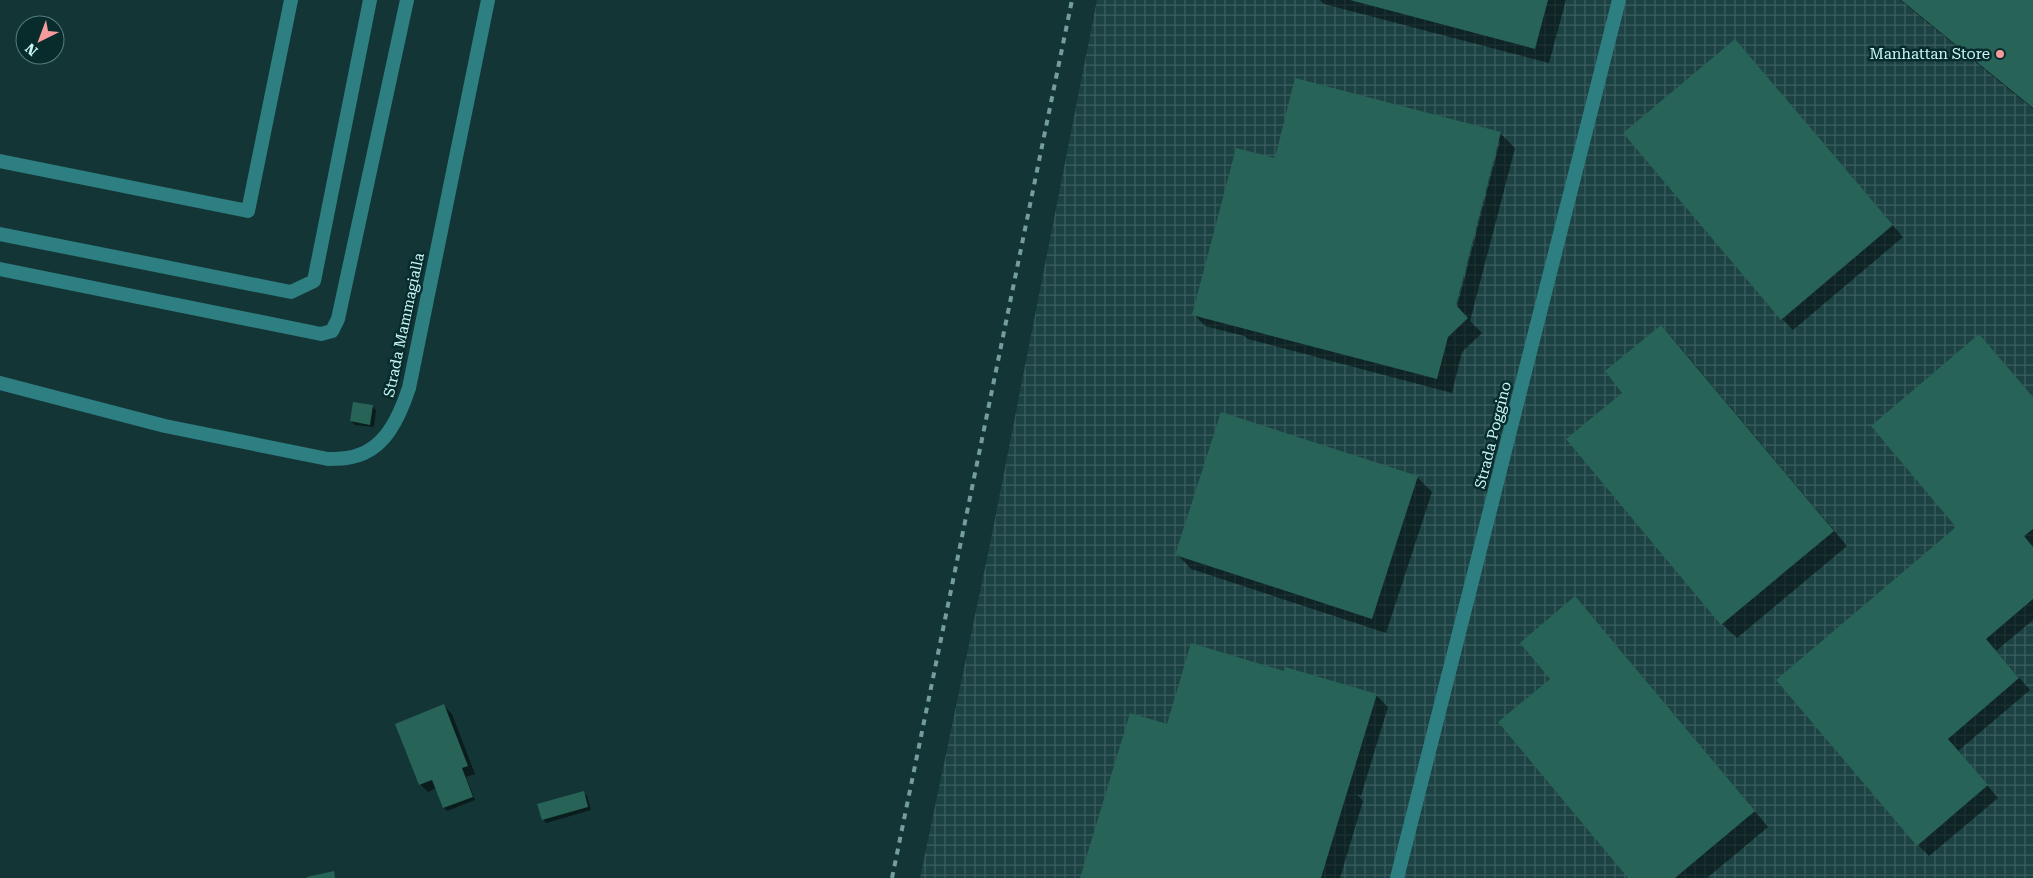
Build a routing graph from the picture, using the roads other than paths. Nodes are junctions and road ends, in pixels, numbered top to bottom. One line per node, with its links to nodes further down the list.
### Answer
1 (291, 0): 6 (street)
2 (370, 0): 7 (street)
3 (406, 0): 8 (street)
4 (488, 0): 9 (street, Strada Mammagialla)
5 (1619, 0): 10 (street, Strada Poggino)
6 (0, 161)
7 (0, 234)
8 (0, 269)
9 (0, 383)
10 (1398, 878)

